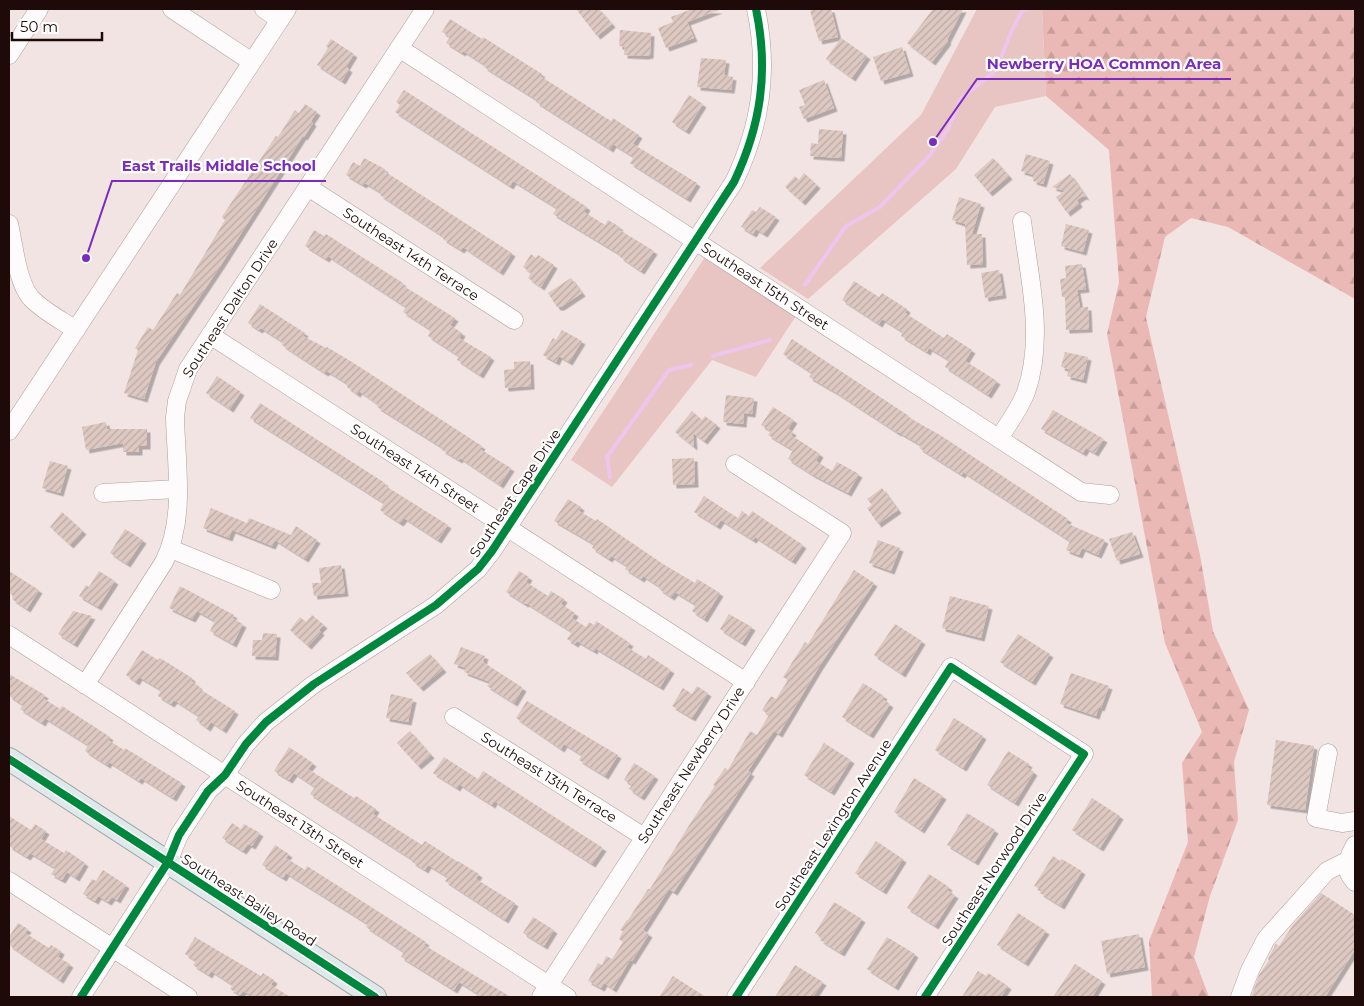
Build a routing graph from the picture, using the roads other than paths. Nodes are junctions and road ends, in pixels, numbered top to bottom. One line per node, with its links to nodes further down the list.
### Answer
1 (39, 9): 8 (street)
2 (172, 9): 9 (street)
3 (264, 9): 6 (street)
4 (425, 9): 7 (street, Southeast Dalton Drive)
5 (756, 9): 13 (street, Southeast Cape Drive)
6 (284, 14): 9 (street)
7 (399, 48): 10 (street, Southeast Dalton Drive); 13 (street, Southeast 15th Street)
8 (9, 55)
9 (252, 62): 15 (street)
10 (308, 187): 14 (street, Southeast 14th Terrace); 16 (street, Southeast Dalton Drive)
11 (1022, 221): 18 (street)
12 (9, 224): 15 (street)
13 (697, 241): 18 (street, Southeast 15th Street); 23 (street, Southeast Cape Drive)
14 (514, 320)
15 (76, 330): 17 (street)
16 (210, 335): 20 (street, Southeast Dalton Drive); 23 (street, Southeast 14th Street)
17 (9, 431)
18 (999, 438): 22 (street, Southeast 15th Street)
19 (735, 464): 27 (street, Southeast Newberry Drive)
20 (177, 489): 21 (street); 24 (street, Southeast Dalton Drive)
21 (103, 493)
22 (1110, 495)
23 (508, 528): 27 (street, Southeast 14th Street); 33 (street, Southeast Cape Drive)
24 (171, 550): 25 (street); 28 (street, Southeast Dalton Drive)
25 (271, 590)
26 (9, 635): 28 (street, Southeast 13th Street)
27 (746, 682): 35 (street, Southeast Newberry Drive)
28 (86, 685): 33 (street, Southeast 13th Street)
29 (454, 716): 35 (street, Southeast 13th Terrace)
30 (1328, 753): 34 (street)
31 (1084, 754): 47 (street, Southeast Lexington Avenue); 48 (street, Southeast Norwood Drive)
32 (9, 759): 38 (main road, Southeast Bailey Road)
33 (225, 775): 38 (street, Southeast Cape Drive); 42 (street, Southeast 13th Street)
34 (1355, 821)
35 (644, 837): 42 (street, Southeast Newberry Drive)
36 (1355, 845): 37 (street)
37 (1347, 861): 40 (street); 49 (street)
38 (168, 862): 41 (street, Southeast Cape Drive); 45 (main road, Southeast Bailey Road)
39 (9, 881): 41 (street)
40 (1355, 882)
41 (113, 949): 43 (street, Southeast Cape Drive); 44 (street)
42 (545, 991): 46 (street, Southeast 13th Street)
43 (81, 997)
44 (188, 997)
45 (375, 997)
46 (567, 997)
47 (736, 997)
48 (925, 997)
49 (1240, 997)

